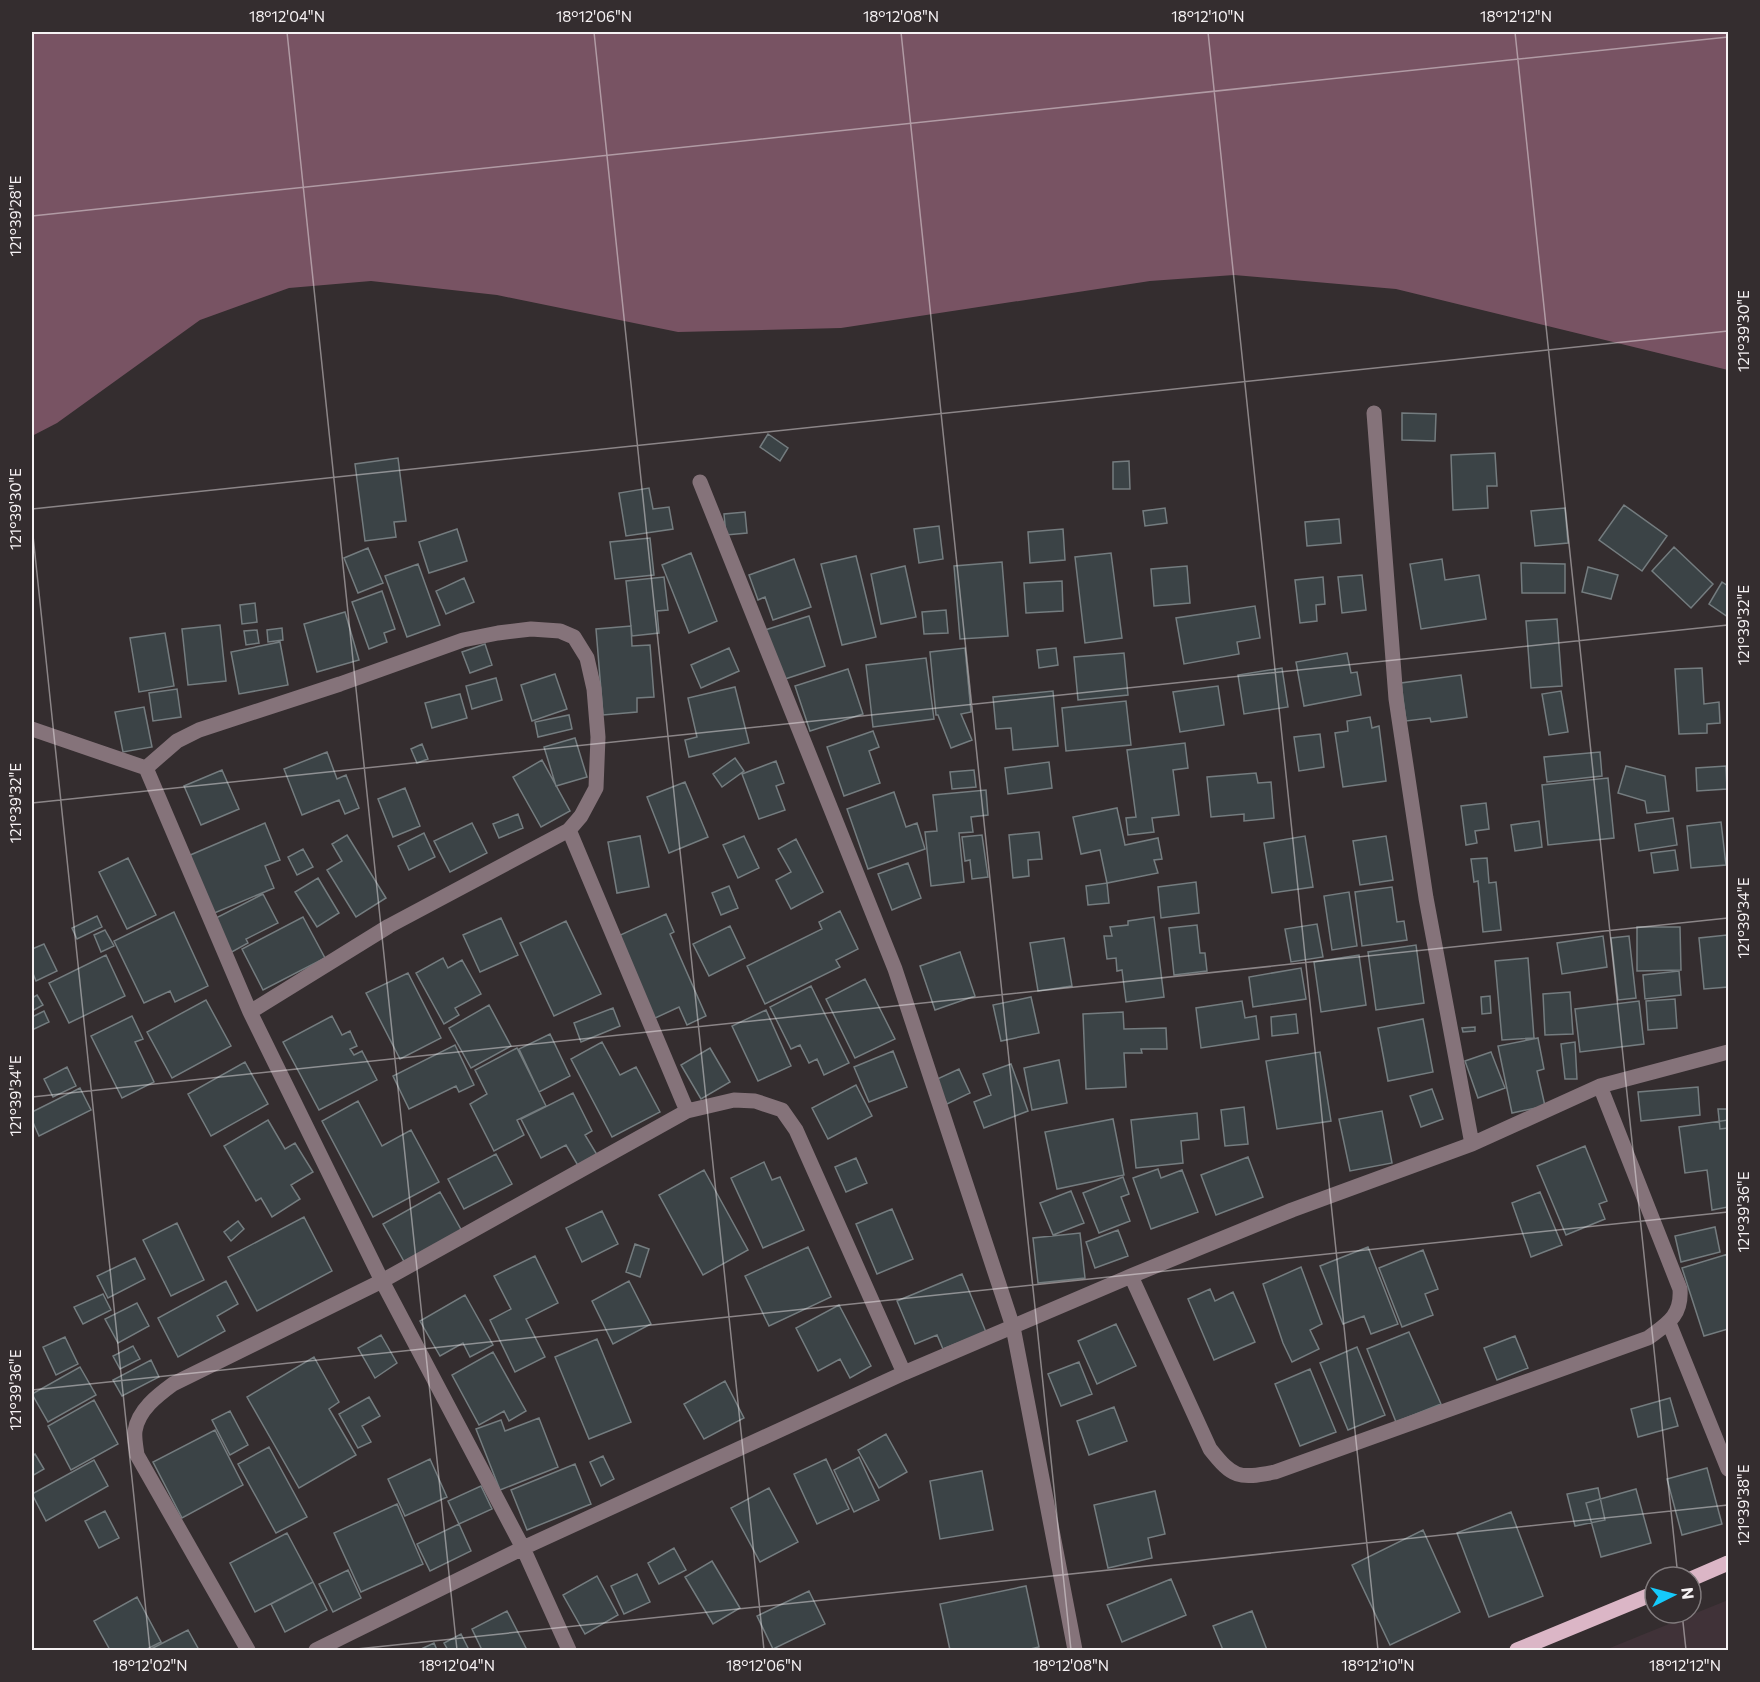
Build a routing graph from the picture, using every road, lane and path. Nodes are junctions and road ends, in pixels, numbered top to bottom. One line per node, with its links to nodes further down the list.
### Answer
1 (1374, 414): 10 (street)
2 (700, 482): 14 (street)
3 (32, 729): 4 (street)
4 (146, 768): 5 (street); 6 (street)
5 (569, 830): 6 (street); 9 (street)
6 (250, 1012): 12 (street)
7 (1728, 1052): 8 (street)
8 (1600, 1086): 10 (street); 13 (street)
9 (687, 1111): 12 (street); 15 (street)
10 (1472, 1144): 11 (street)
11 (1131, 1276): 13 (street); 14 (street)
12 (382, 1281): 17 (street); 21 (street)
13 (1669, 1323): 16 (street)
14 (1013, 1327): 15 (street); 24 (street)
15 (904, 1373): 17 (street)
16 (1728, 1469)
17 (523, 1548): 22 (street); 23 (street)
18 (1728, 1563): 19 (main road)
19 (1703, 1574)
20 (1643, 1598): 25 (main road)
21 (249, 1650)
22 (316, 1650)
23 (569, 1650)
24 (1075, 1650)
25 (1517, 1650)

